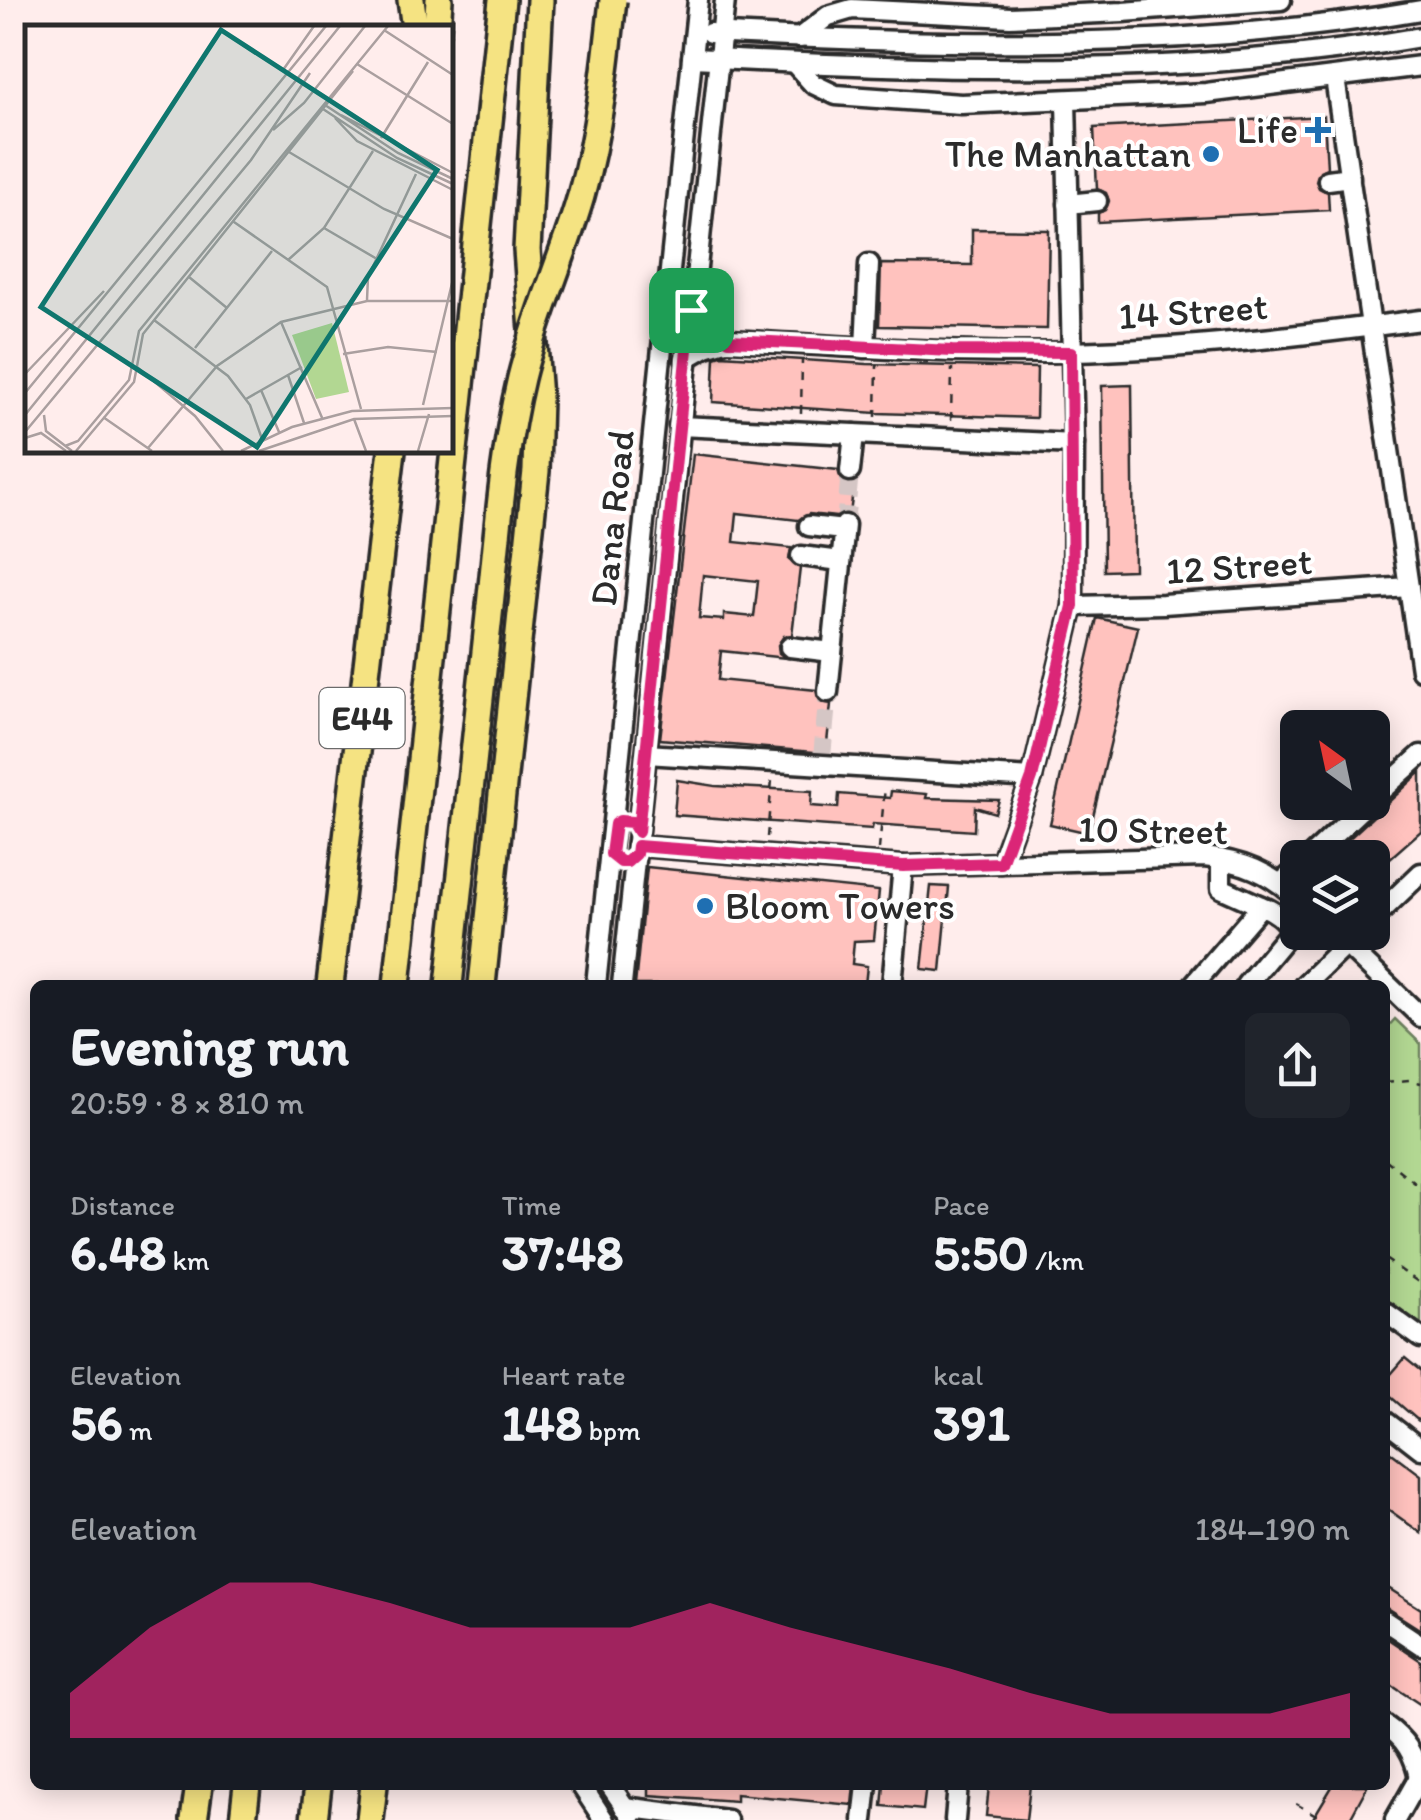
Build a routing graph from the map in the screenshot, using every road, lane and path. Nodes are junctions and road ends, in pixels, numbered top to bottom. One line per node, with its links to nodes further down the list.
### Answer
1 (410, 0): 11 (highway)
2 (440, 0): 12 (highway)
3 (502, 0): 76 (highway, E44)
4 (540, 0): 78 (highway)
5 (613, 0): 77 (highway, bridge)
6 (698, 0): 13 (street, Dana Road)
7 (725, 0): 14 (street, Dana Road)
8 (1281, 0): 9 (street)
9 (1065, 8): 16 (street)
10 (1421, 10): 16 (street)
11 (414, 25)
12 (437, 25)
13 (695, 33): 14 (street); 17 (street, Dana Road)
14 (722, 34): 16 (street); 18 (street, Dana Road)
15 (1421, 37): 19 (street)
16 (799, 38)
17 (692, 58): 18 (street); 61 (street, Dana Road)
18 (719, 60): 19 (street); 28 (street, Dana Road)
19 (796, 64): 22 (street)
20 (1421, 66): 21 (street)
21 (1335, 78): 22 (street); 23 (street)
22 (1066, 100): 26 (street)
23 (1350, 178): 24 (street); 30 (street)
24 (1328, 180)
25 (1097, 201): 26 (street)
26 (1068, 204): 35 (street)
27 (869, 264): 33 (street)
28 (691, 310): 31 (street); 36 (street, Dana Road)
29 (1421, 320): 30 (street, 14 Street)
30 (1372, 326): 35 (street, 14 Street); 48 (street)
31 (729, 340): 32 (street, 14 Street); 36 (street, 14 Street)
32 (802, 344): 33 (street, 14 Street); 38 (path)
33 (871, 348): 34 (street, 14 Street); 40 (path)
34 (952, 351): 35 (street, 14 Street); 41 (path)
35 (1071, 352): 42 (street)
36 (686, 359): 37 (street, Dana Road)
37 (679, 426): 38 (street); 54 (street, Dana Road)
38 (801, 432): 39 (street)
39 (854, 434): 40 (street); 44 (street)
40 (876, 435): 41 (street)
41 (951, 438): 42 (street)
42 (1074, 444): 49 (street)
43 (392, 452): 75 (highway, E44)
44 (850, 471)
45 (809, 526): 47 (street)
46 (801, 560): 47 (street)
47 (841, 565): 51 (street)
48 (1409, 587): 49 (street, 12 Street); 52 (street)
49 (1073, 606): 58 (street)
50 (791, 643): 51 (street)
51 (833, 647): 53 (street)
52 (1421, 670)
53 (828, 692)
54 (646, 754): 56 (street); 63 (street, Dana Road)
55 (1421, 755): 59 (street)
56 (774, 764): 57 (street); 64 (path)
57 (886, 770): 58 (street); 67 (path)
58 (1032, 778): 66 (street)
59 (1390, 784)
60 (1351, 820): 62 (street)
61 (611, 839): 63 (street); 63 (street); 79 (street, Dana Road)
62 (1329, 840)
63 (637, 844): 64 (street, 10 Street); 80 (street, Dana Road)
64 (765, 855): 67 (street, 10 Street)
65 (1222, 859): 66 (street, 10 Street); 70 (street, 10 Street); 72 (street)
66 (1001, 863): 68 (street, 10 Street)
67 (878, 864): 68 (street, 10 Street)
68 (903, 866): 81 (street)
69 (1421, 874): 71 (street)
70 (1280, 882)
71 (1390, 903)
72 (1262, 906): 82 (street); 83 (street)
73 (1335, 950): 84 (street)
74 (1358, 950): 85 (street)
75 (331, 980)
76 (397, 980)
77 (450, 980)
78 (483, 980)
79 (597, 980)
80 (623, 980)
81 (892, 980)
82 (1197, 980)
83 (1250, 980)
84 (1308, 980)
85 (1386, 980)
86 (1390, 984): 87 (street)
87 (1421, 1017)
88 (1390, 1082): 89 (path)
89 (1421, 1083)
90 (1390, 1163): 91 (path)
91 (1421, 1188)
92 (1390, 1263): 94 (path)
93 (1421, 1276): 94 (path)
94 (1419, 1283)
95 (1390, 1318): 96 (street)
96 (1421, 1338)
97 (1390, 1425): 98 (street)
98 (1421, 1450)
99 (1390, 1624): 100 (street)
100 (1421, 1645)
101 (1390, 1728): 102 (street)
102 (1401, 1736): 103 (street); 104 (street)
103 (1421, 1738)
104 (1420, 1776): 125 (street)
105 (198, 1790): 116 (highway)
106 (247, 1790): 117 (highway)
107 (317, 1790): 118 (highway)
108 (373, 1790): 119 (highway)
109 (583, 1790): 120 (street)
110 (614, 1790): 114 (street)
111 (866, 1790): 122 (street)
112 (958, 1790): 123 (street)
113 (1296, 1804): 124 (path)
114 (630, 1813): 115 (street)
115 (680, 1818): 121 (street)
116 (194, 1820)
117 (243, 1820)
118 (314, 1820)
119 (370, 1820)
120 (604, 1820)
121 (727, 1820)
122 (863, 1820)
123 (955, 1820)
124 (1326, 1820)
125 (1395, 1820)

